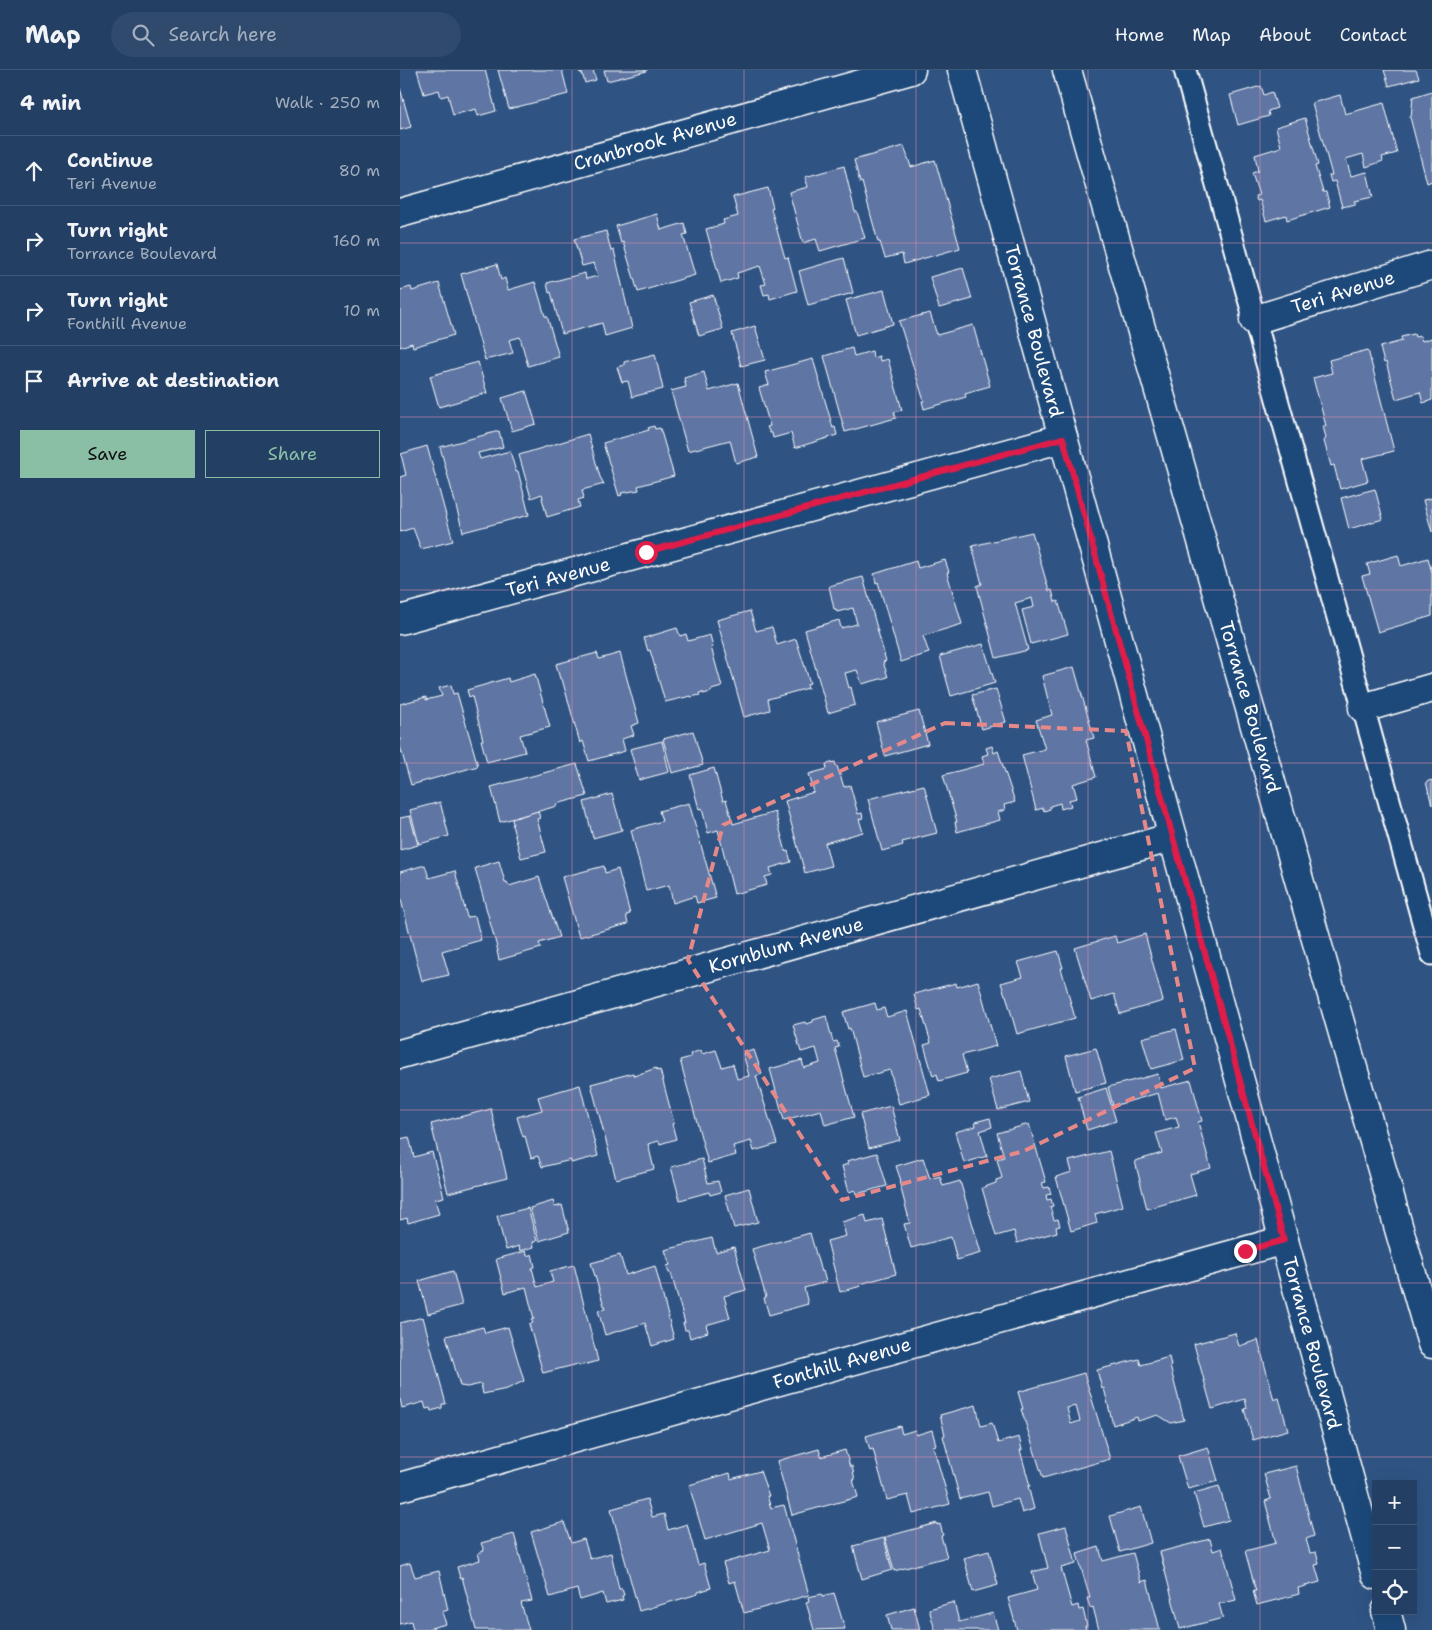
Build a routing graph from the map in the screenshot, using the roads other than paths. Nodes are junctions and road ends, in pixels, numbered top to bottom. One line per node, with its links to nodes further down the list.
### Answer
1 (911, 70): 5 (street, Cranbrook Avenue)
2 (962, 70): 8 (street, Torrance Boulevard)
3 (1067, 70): 16 (street, Torrance Boulevard)
4 (1185, 70): 7 (lane)
5 (400, 212)
6 (1432, 265): 7 (street, Teri Avenue)
7 (1254, 320): 11 (lane)
8 (1063, 438): 9 (street, Teri Avenue); 12 (street, Torrance Boulevard)
9 (400, 620)
10 (1432, 688): 11 (street)
11 (1363, 708): 13 (lane)
12 (1172, 837): 14 (street, Kornblum Avenue); 15 (street, Torrance Boulevard)
13 (1432, 954)
14 (400, 1054)
15 (1284, 1240): 17 (street, Fonthill Avenue); 18 (street, Torrance Boulevard)
16 (1432, 1344)
17 (400, 1486)
18 (1375, 1570)
19 (1387, 1615): 20 (street)
20 (1391, 1630)

